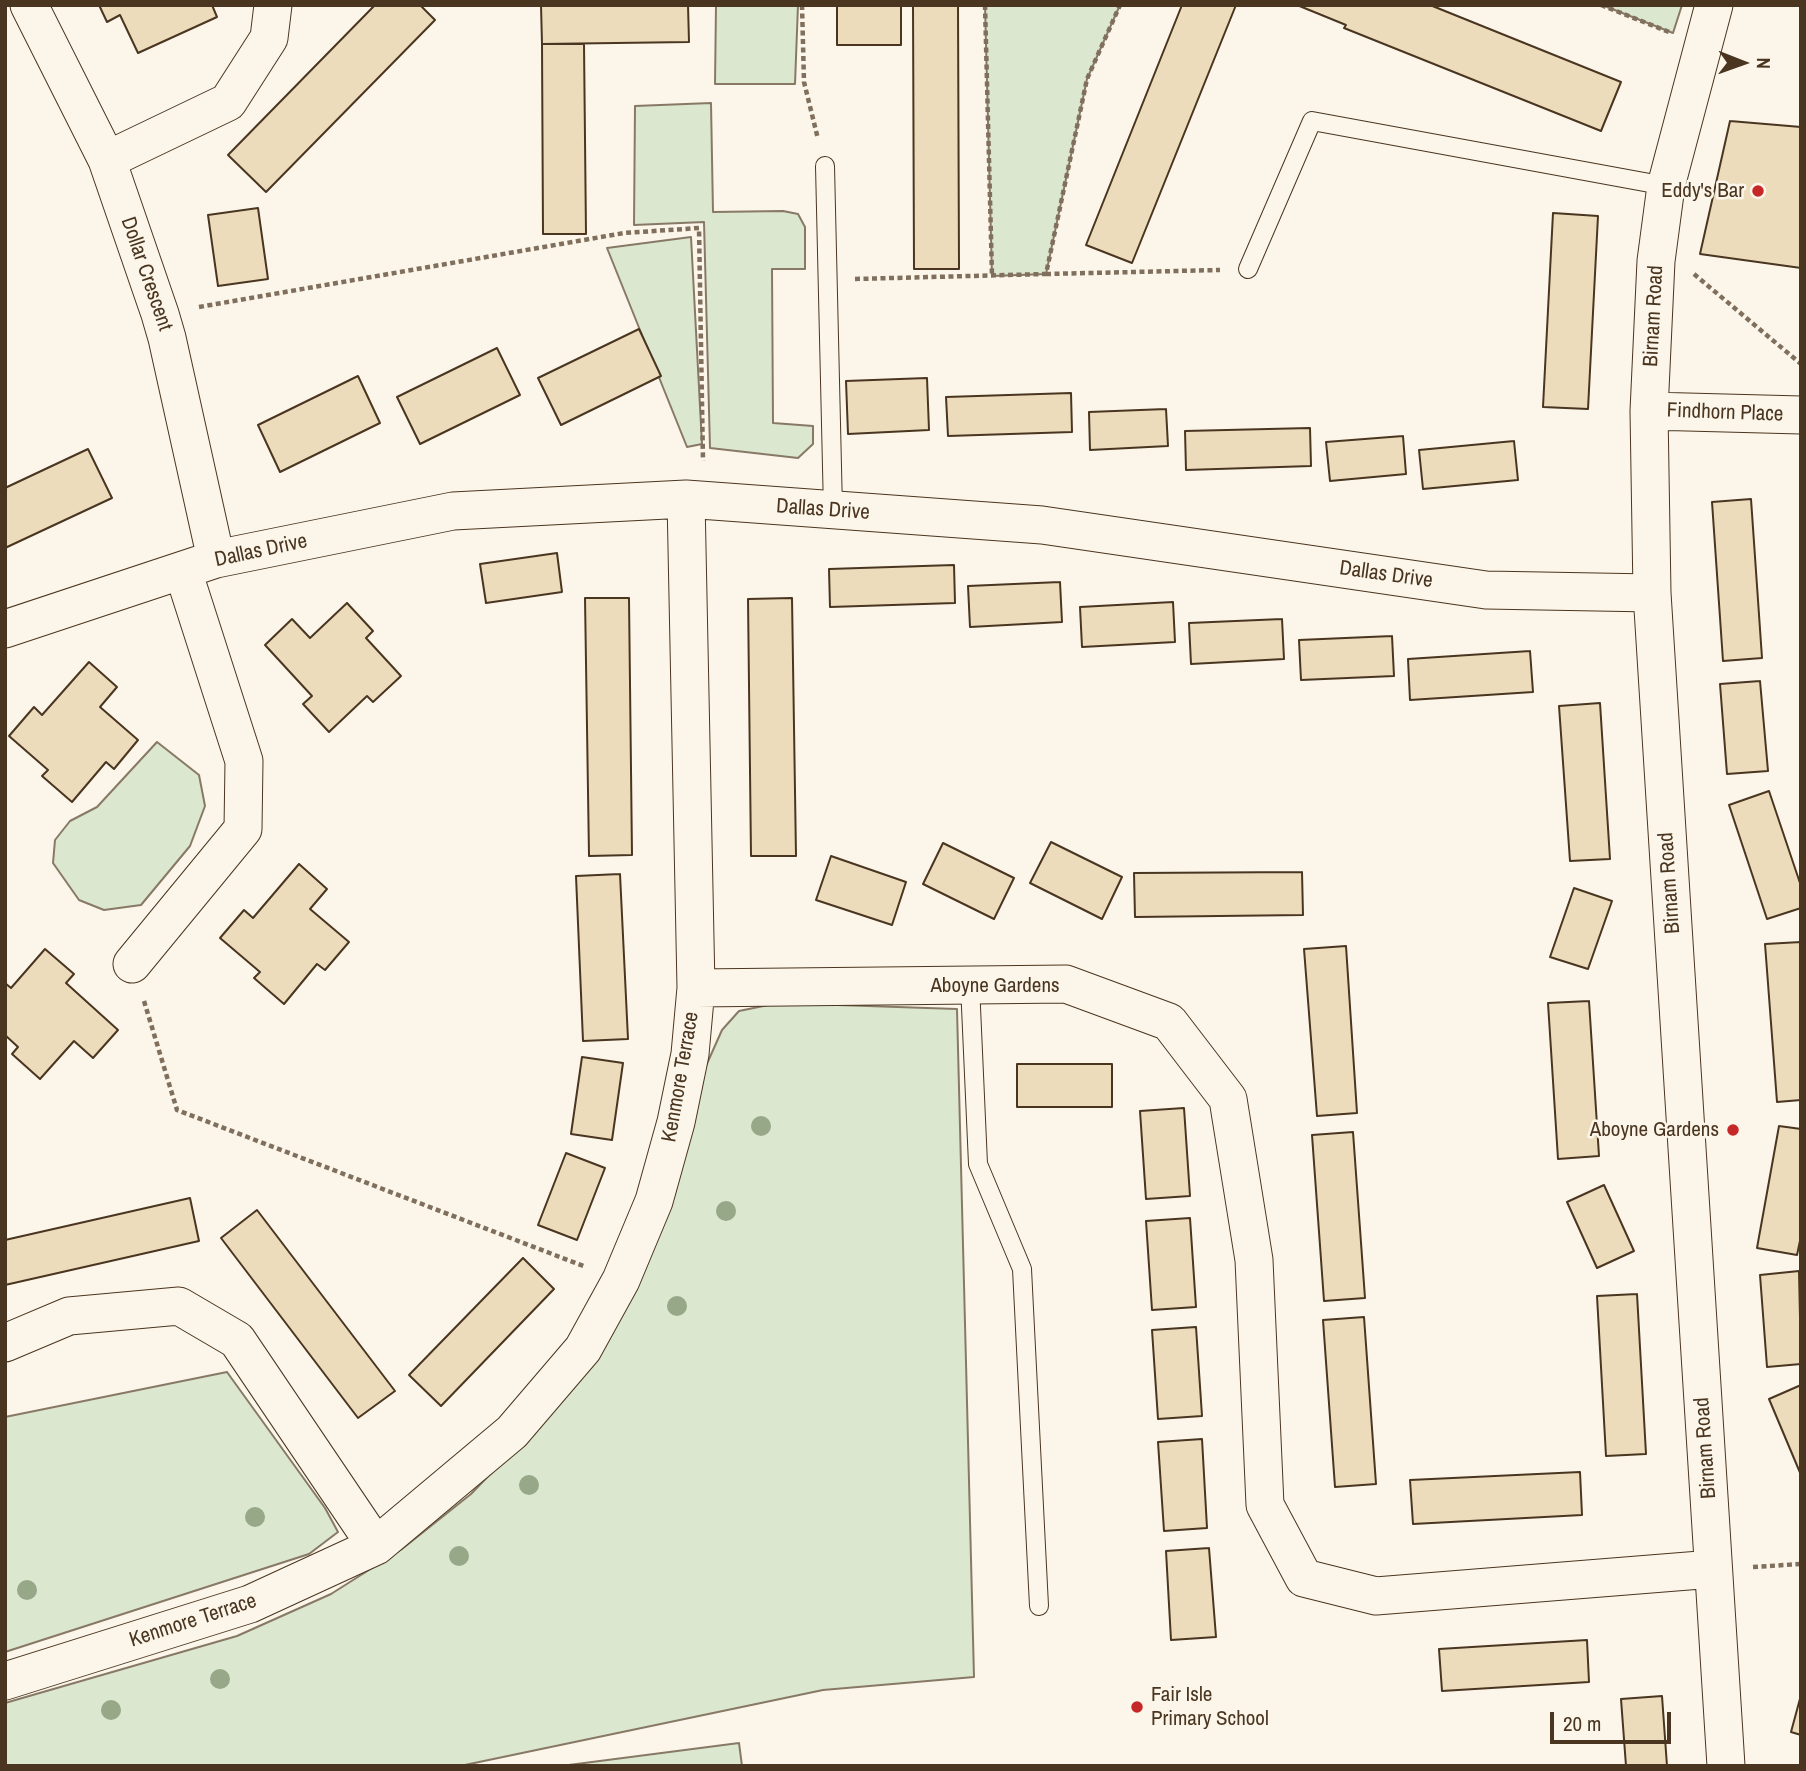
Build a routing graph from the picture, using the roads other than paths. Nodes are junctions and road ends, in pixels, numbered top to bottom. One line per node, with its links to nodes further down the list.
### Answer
1 (29, 5): 4 (street, Dollar Crescent)
2 (273, 5): 4 (street)
3 (1714, 5): 6 (street, Birnam Road)
4 (107, 160): 12 (street, Dollar Crescent)
5 (825, 166): 11 (lane)
6 (1667, 186): 7 (lane); 8 (street, Birnam Road)
7 (1248, 269)
8 (1649, 411): 9 (street, Findhorn Place); 13 (street, Birnam Road)
9 (1801, 415)
10 (695, 500): 11 (street, Dallas Drive); 12 (street, Dallas Drive); 17 (street, Kenmore Terrace)
11 (832, 510): 13 (street, Dallas Drive)
12 (200, 565): 14 (street, Dallas Drive); 15 (street, Dollar Crescent)
13 (1652, 593): 20 (street, Birnam Road)
14 (5, 629)
15 (132, 964)
16 (970, 985): 17 (street, Aboyne Gardens); 20 (street, Aboyne Gardens); 21 (lane)
17 (696, 988): 19 (street, Kenmore Terrace)
18 (5, 1343): 19 (street)
19 (376, 1546): 22 (street, Kenmore Terrace)
20 (1713, 1569): 23 (street, Birnam Road)
21 (1039, 1605)
22 (5, 1681)
23 (1726, 1766)

